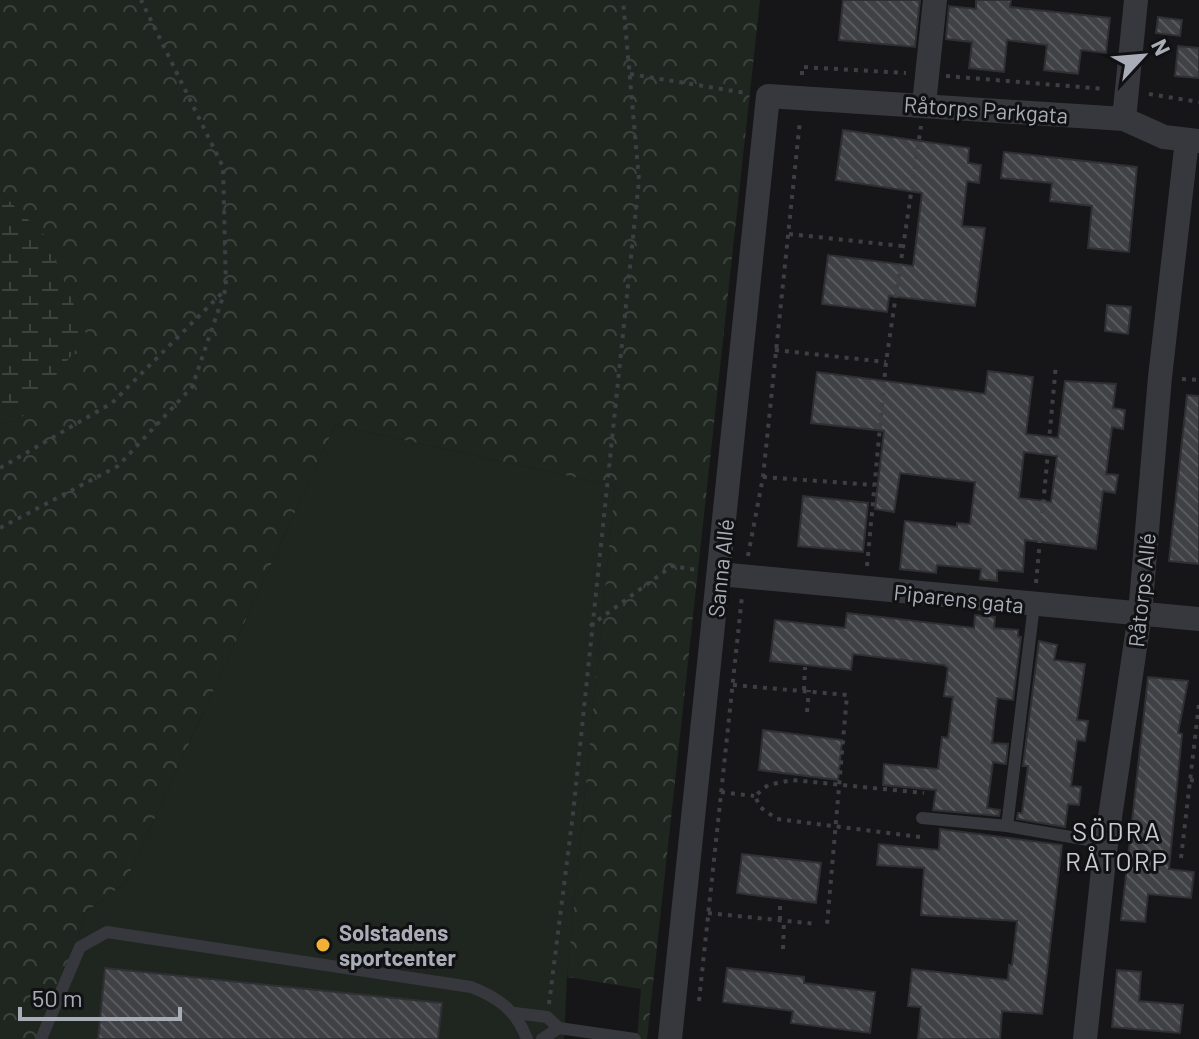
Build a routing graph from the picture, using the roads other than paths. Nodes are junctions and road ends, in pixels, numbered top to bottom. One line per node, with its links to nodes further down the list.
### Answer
1 (935, 0): 4 (street)
2 (1136, 0): 5 (street)
3 (768, 96): 4 (street, Råtorps Parkgata); 7 (street, Sanna Allé)
4 (924, 104): 5 (street, Råtorps Parkgata)
5 (1124, 119): 6 (street, Råtorps Parkgata)
6 (1193, 141): 9 (street, Råtorps Allé)
7 (719, 574): 8 (street, Piparens gata); 20 (street, Sanna Allé)
8 (1034, 605): 9 (street, Piparens gata); 12 (lane)
9 (1140, 614): 10 (street, Piparens gata); 13 (street, Råtorps Allé)
10 (1199, 619)
11 (922, 818): 12 (lane)
12 (1007, 826): 13 (lane)
13 (1106, 843): 21 (street, Råtorps Allé)
14 (515, 1013): 15 (lane); 16 (lane); 17 (lane)
15 (559, 1028): 18 (lane); 19 (lane)
16 (41, 1039)
17 (527, 1039)
18 (542, 1039)
19 (635, 1039)
20 (670, 1039)
21 (1085, 1039)

